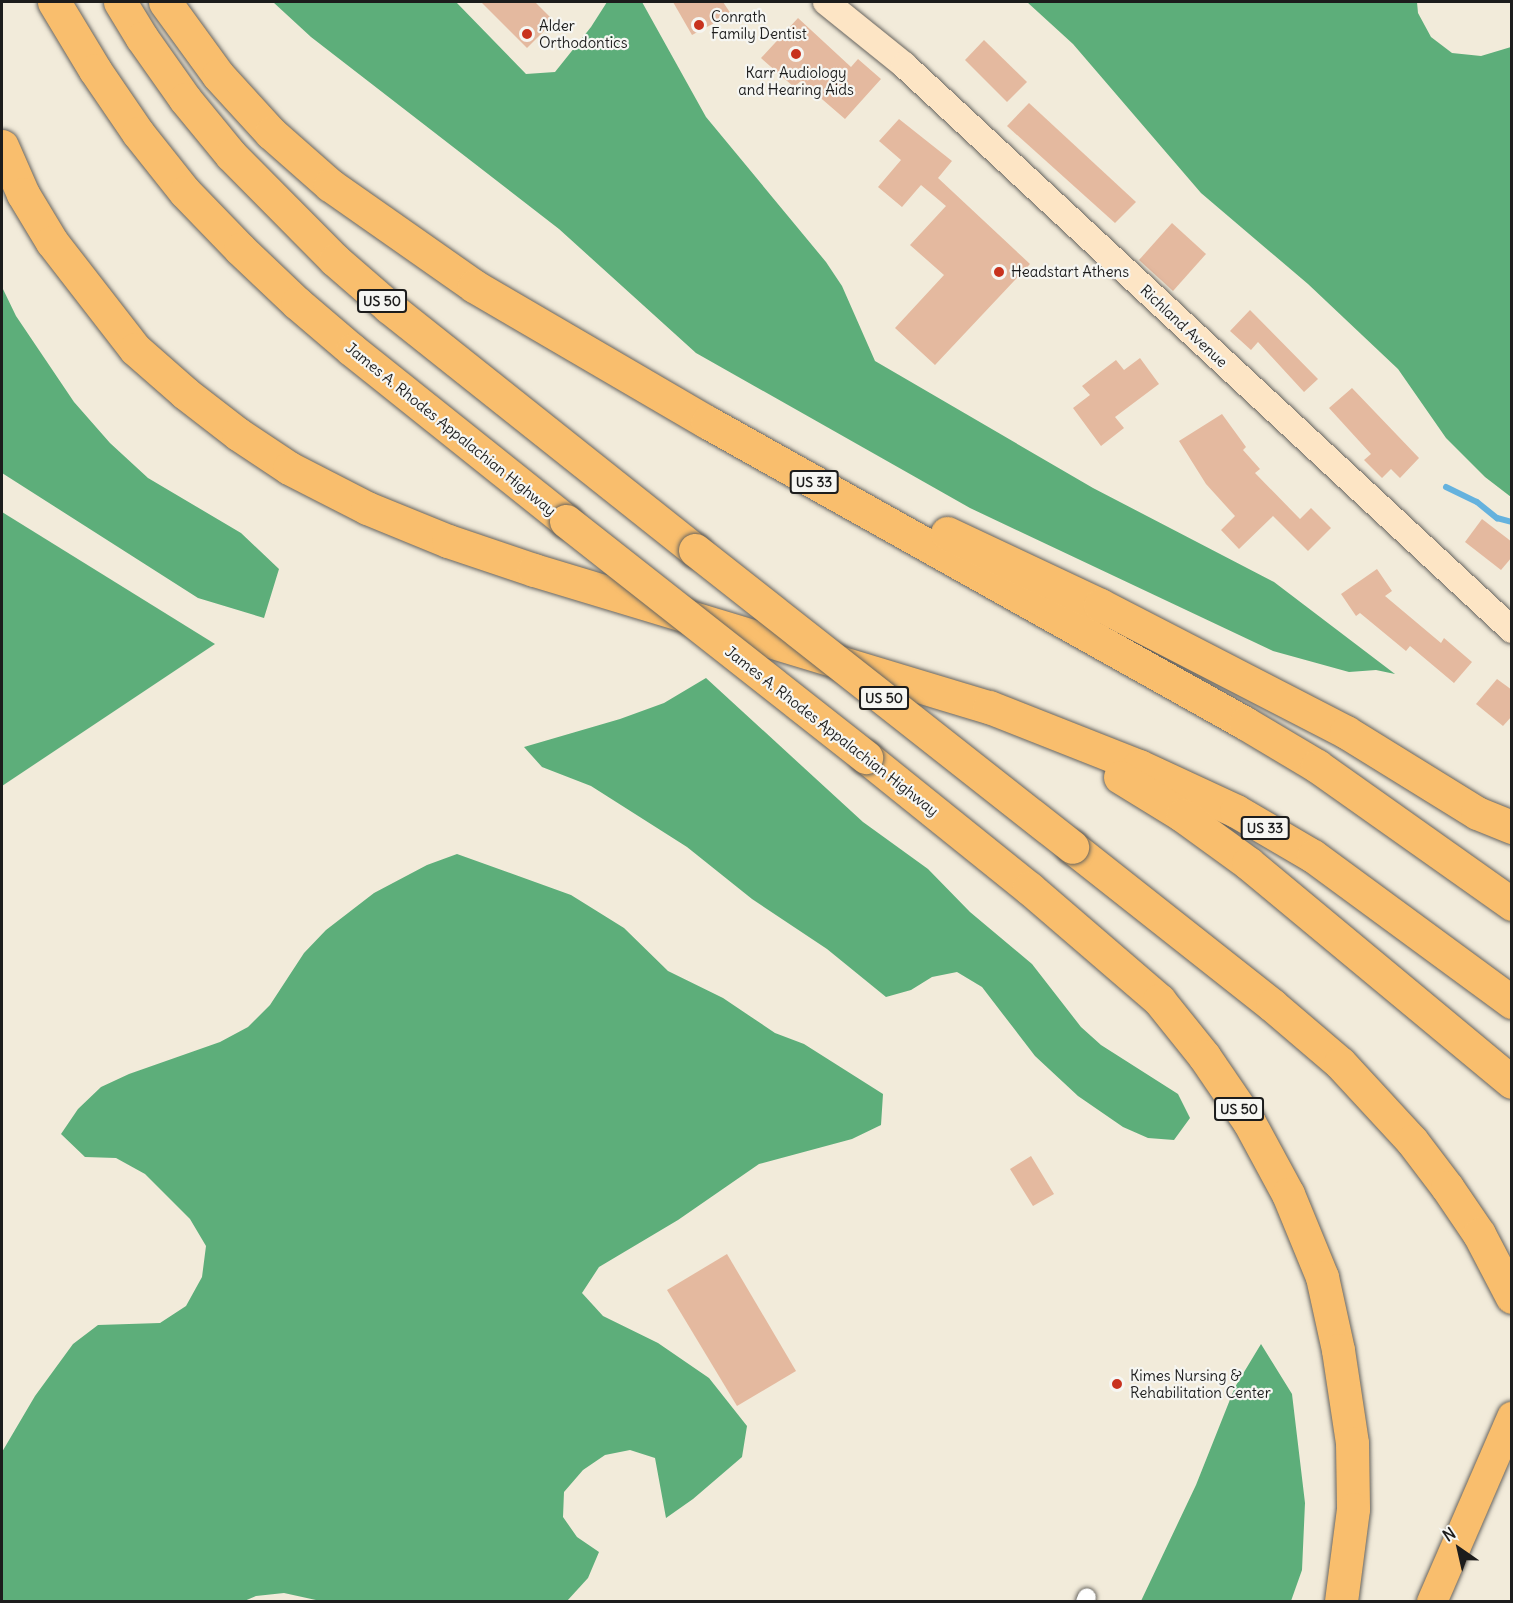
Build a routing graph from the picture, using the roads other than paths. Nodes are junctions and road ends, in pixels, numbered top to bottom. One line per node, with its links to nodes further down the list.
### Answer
1 (54, 2): 15 (highway, James A. Rhodes Appalachian Highway / US 50, bridge)
2 (120, 2): 13 (highway, US 50, bridge)
3 (165, 2): 6 (highway, US 33)
4 (826, 2): 7 (main road, Richland Avenue)
5 (2, 146): 8 (highway, US 33)
6 (707, 422): 9 (highway); 10 (highway, US 33)
7 (1512, 630)
8 (989, 707): 11 (highway, US 33); 12 (highway)
9 (1512, 827)
10 (1512, 904)
11 (1512, 1002)
12 (1512, 1082)
13 (1512, 1297)
14 (1512, 1417): 16 (highway)
15 (1341, 1602)
16 (1432, 1602)

